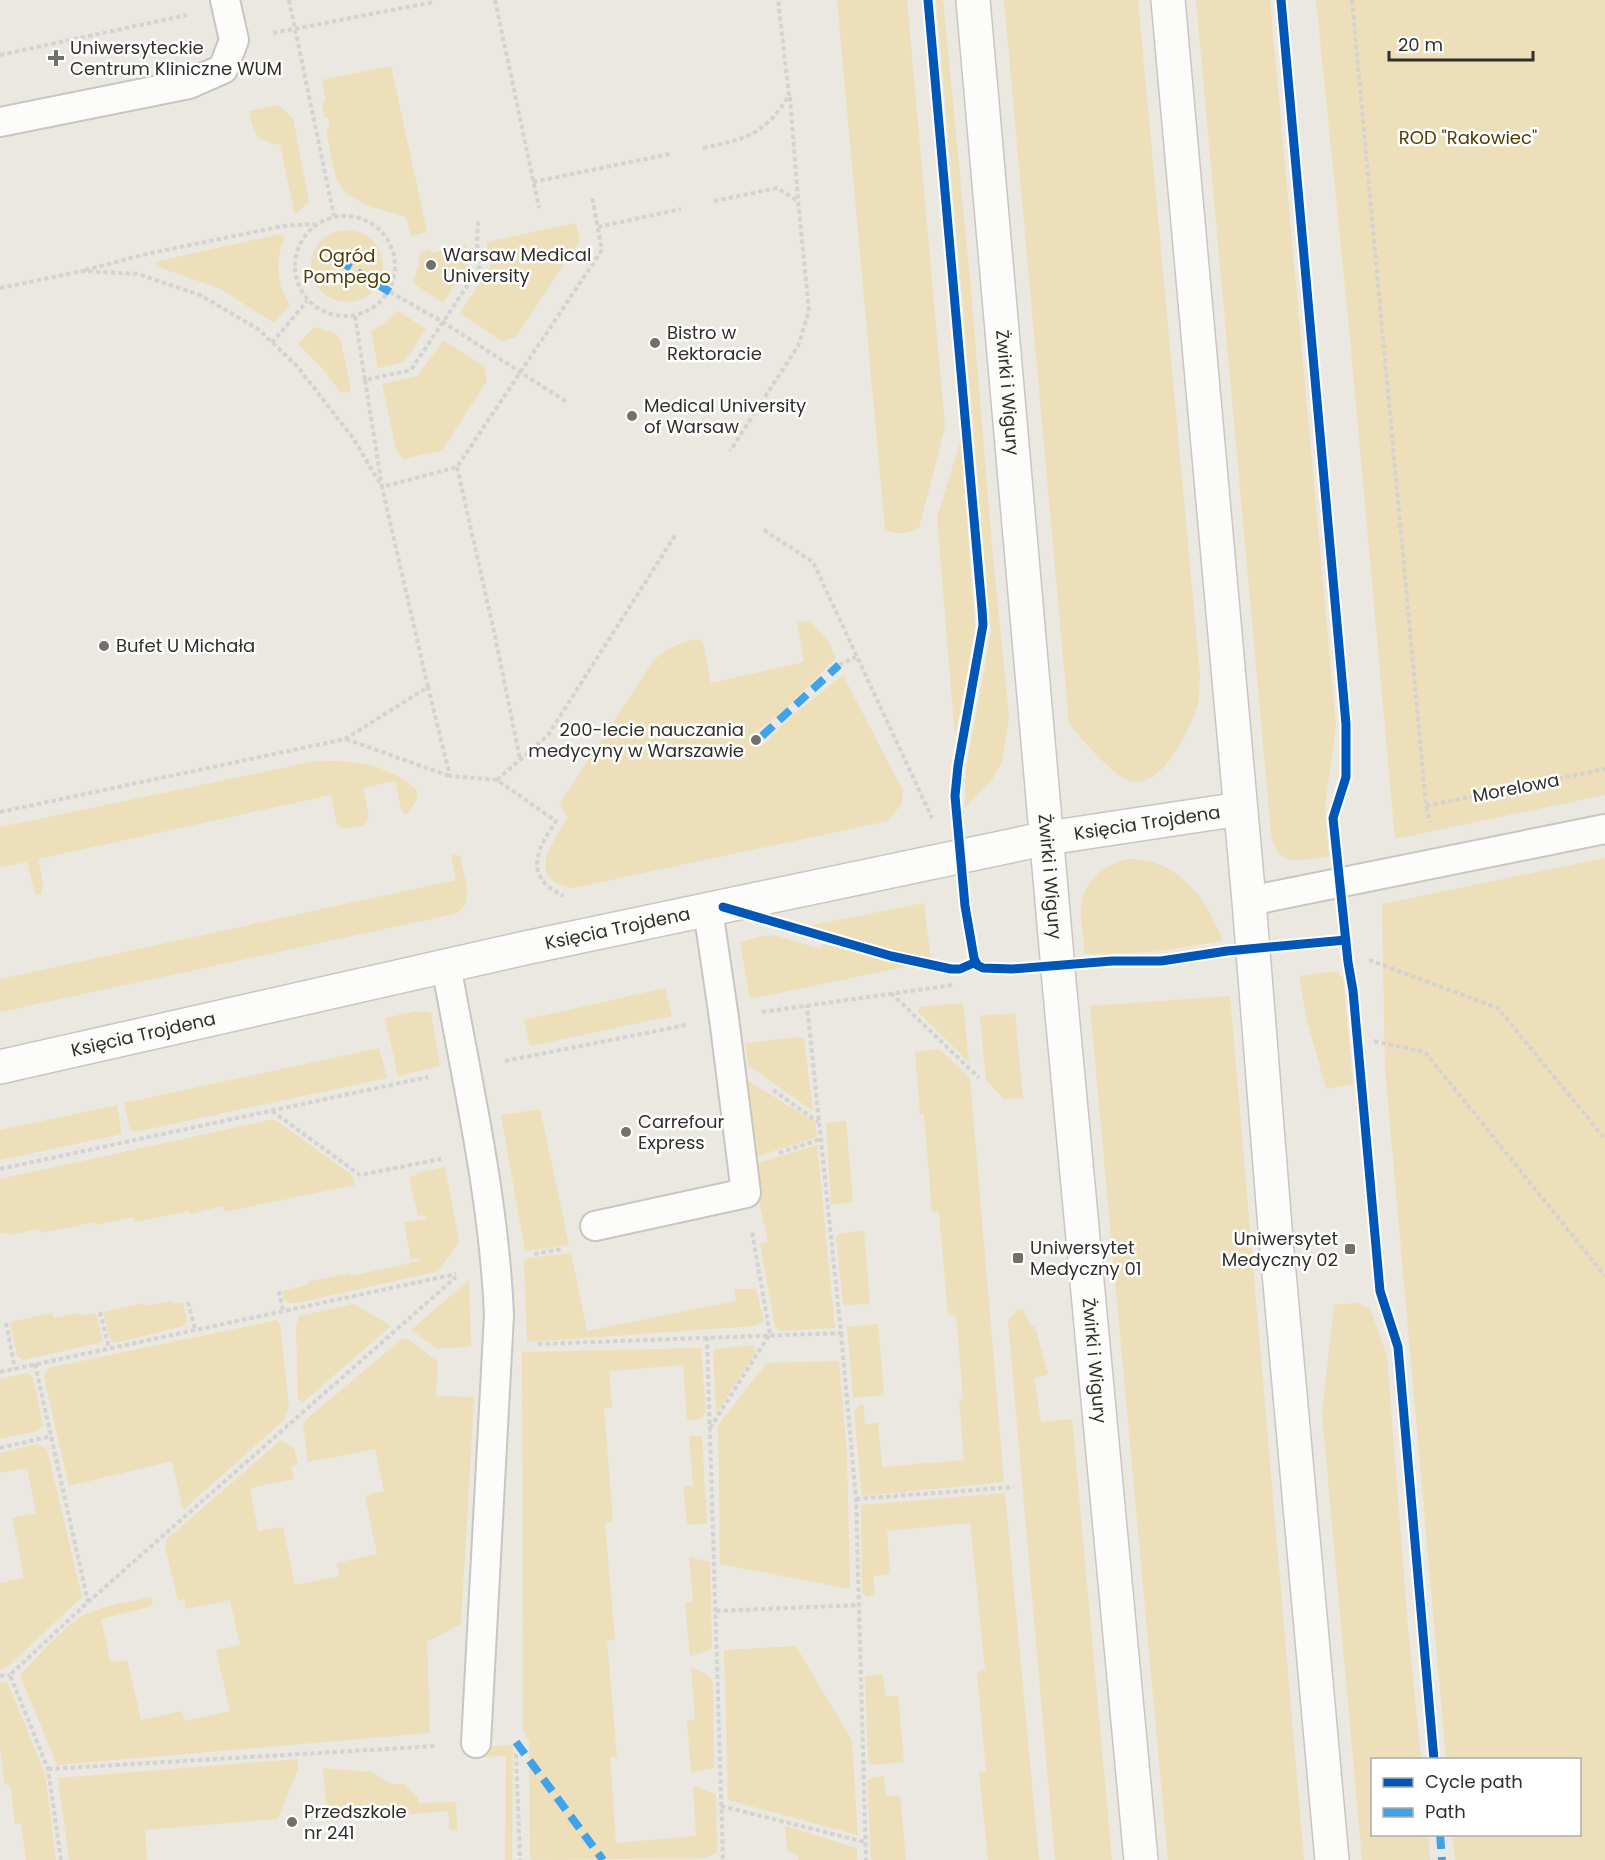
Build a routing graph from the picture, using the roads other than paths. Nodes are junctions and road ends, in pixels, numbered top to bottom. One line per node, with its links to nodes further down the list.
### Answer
1 (225, 0): 4 (lane)
2 (973, 0): 7 (main road, Żwirki i Wigury)
3 (1168, 0): 5 (main road)
4 (0, 122)
5 (1240, 809): 7 (main road, Księcia Trojdena); 8 (main road)
6 (1605, 829): 8 (lane)
7 (1048, 838): 9 (main road, Księcia Trojdena); 14 (main road, Żwirki i Wigury)
8 (1249, 901): 15 (main road)
9 (708, 910): 10 (main road, Księcia Trojdena); 12 (lane)
10 (446, 965): 11 (main road, Księcia Trojdena); 13 (lane)
11 (0, 1067)
12 (595, 1226)
13 (476, 1743)
14 (1141, 1860)
15 (1332, 1860)

